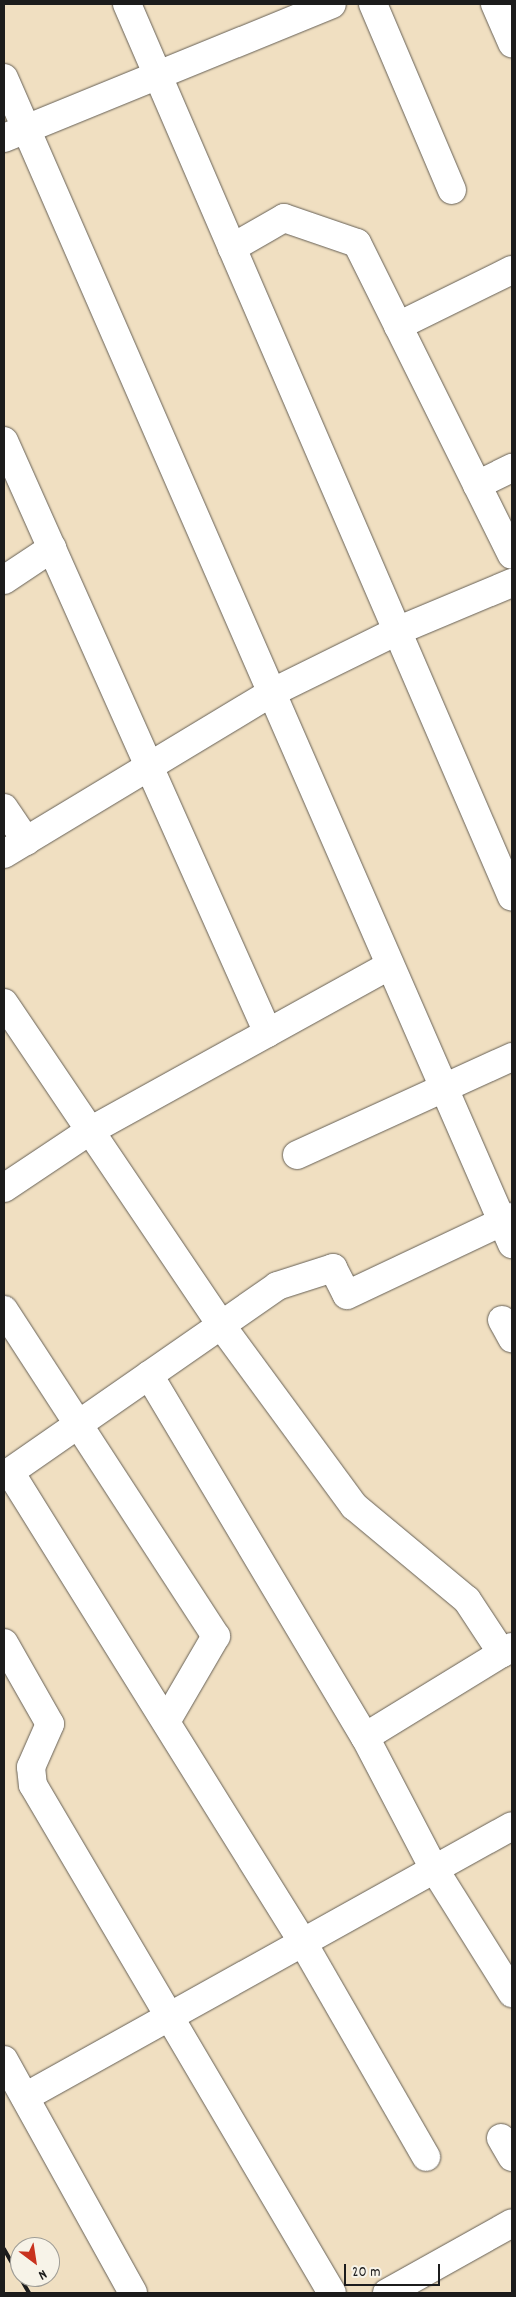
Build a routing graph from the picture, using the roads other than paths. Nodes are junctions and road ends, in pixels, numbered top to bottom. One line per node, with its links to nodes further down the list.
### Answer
1 (126, 4): 6 (street)
2 (332, 4): 6 (street)
3 (373, 4): 9 (street)
4 (496, 4): 5 (street)
5 (512, 43)
6 (158, 76): 8 (street); 10 (street)
7 (4, 78): 8 (street)
8 (13, 134): 22 (street)
9 (452, 190)
10 (232, 248): 12 (street); 21 (street)
11 (512, 270): 12 (street)
12 (398, 326): 16 (street)
13 (4, 441): 15 (street)
14 (512, 468): 16 (street)
15 (11, 476): 17 (street)
16 (477, 485): 18 (street)
17 (52, 548): 19 (street); 23 (street)
18 (512, 555)
19 (4, 580)
20 (512, 583): 21 (street)
21 (397, 631): 22 (street); 26 (street)
22 (269, 694): 23 (street); 27 (street)
23 (149, 766): 25 (street); 29 (street)
24 (4, 808): 25 (street)
25 (15, 848)
26 (512, 897)
27 (389, 966): 29 (street); 31 (street)
28 (4, 1003): 32 (street)
29 (268, 1033): 32 (street)
30 (512, 1057): 31 (street)
31 (443, 1090): 33 (street); 35 (street)
32 (88, 1132): 34 (street); 37 (street)
33 (297, 1155)
34 (4, 1188)
35 (508, 1228): 37 (street)
36 (4, 1310): 39 (street)
37 (221, 1325): 38 (street); 42 (street)
38 (149, 1375): 39 (street); 44 (street)
39 (78, 1424): 40 (street); 43 (street)
40 (7, 1474): 43 (street)
41 (4, 1643): 49 (street)
42 (507, 1650): 44 (street)
43 (166, 1722): 47 (street)
44 (365, 1737): 46 (street)
45 (512, 1826): 46 (street)
46 (433, 1867): 47 (street); 48 (street)
47 (302, 1940): 49 (street); 52 (street)
48 (512, 1993)
49 (171, 2015): 51 (street); 56 (street)
50 (4, 2060): 51 (street)
51 (25, 2098): 55 (street)
52 (426, 2157)
53 (512, 2223): 54 (street)
54 (402, 2290)
55 (132, 2293)
56 (332, 2293)

